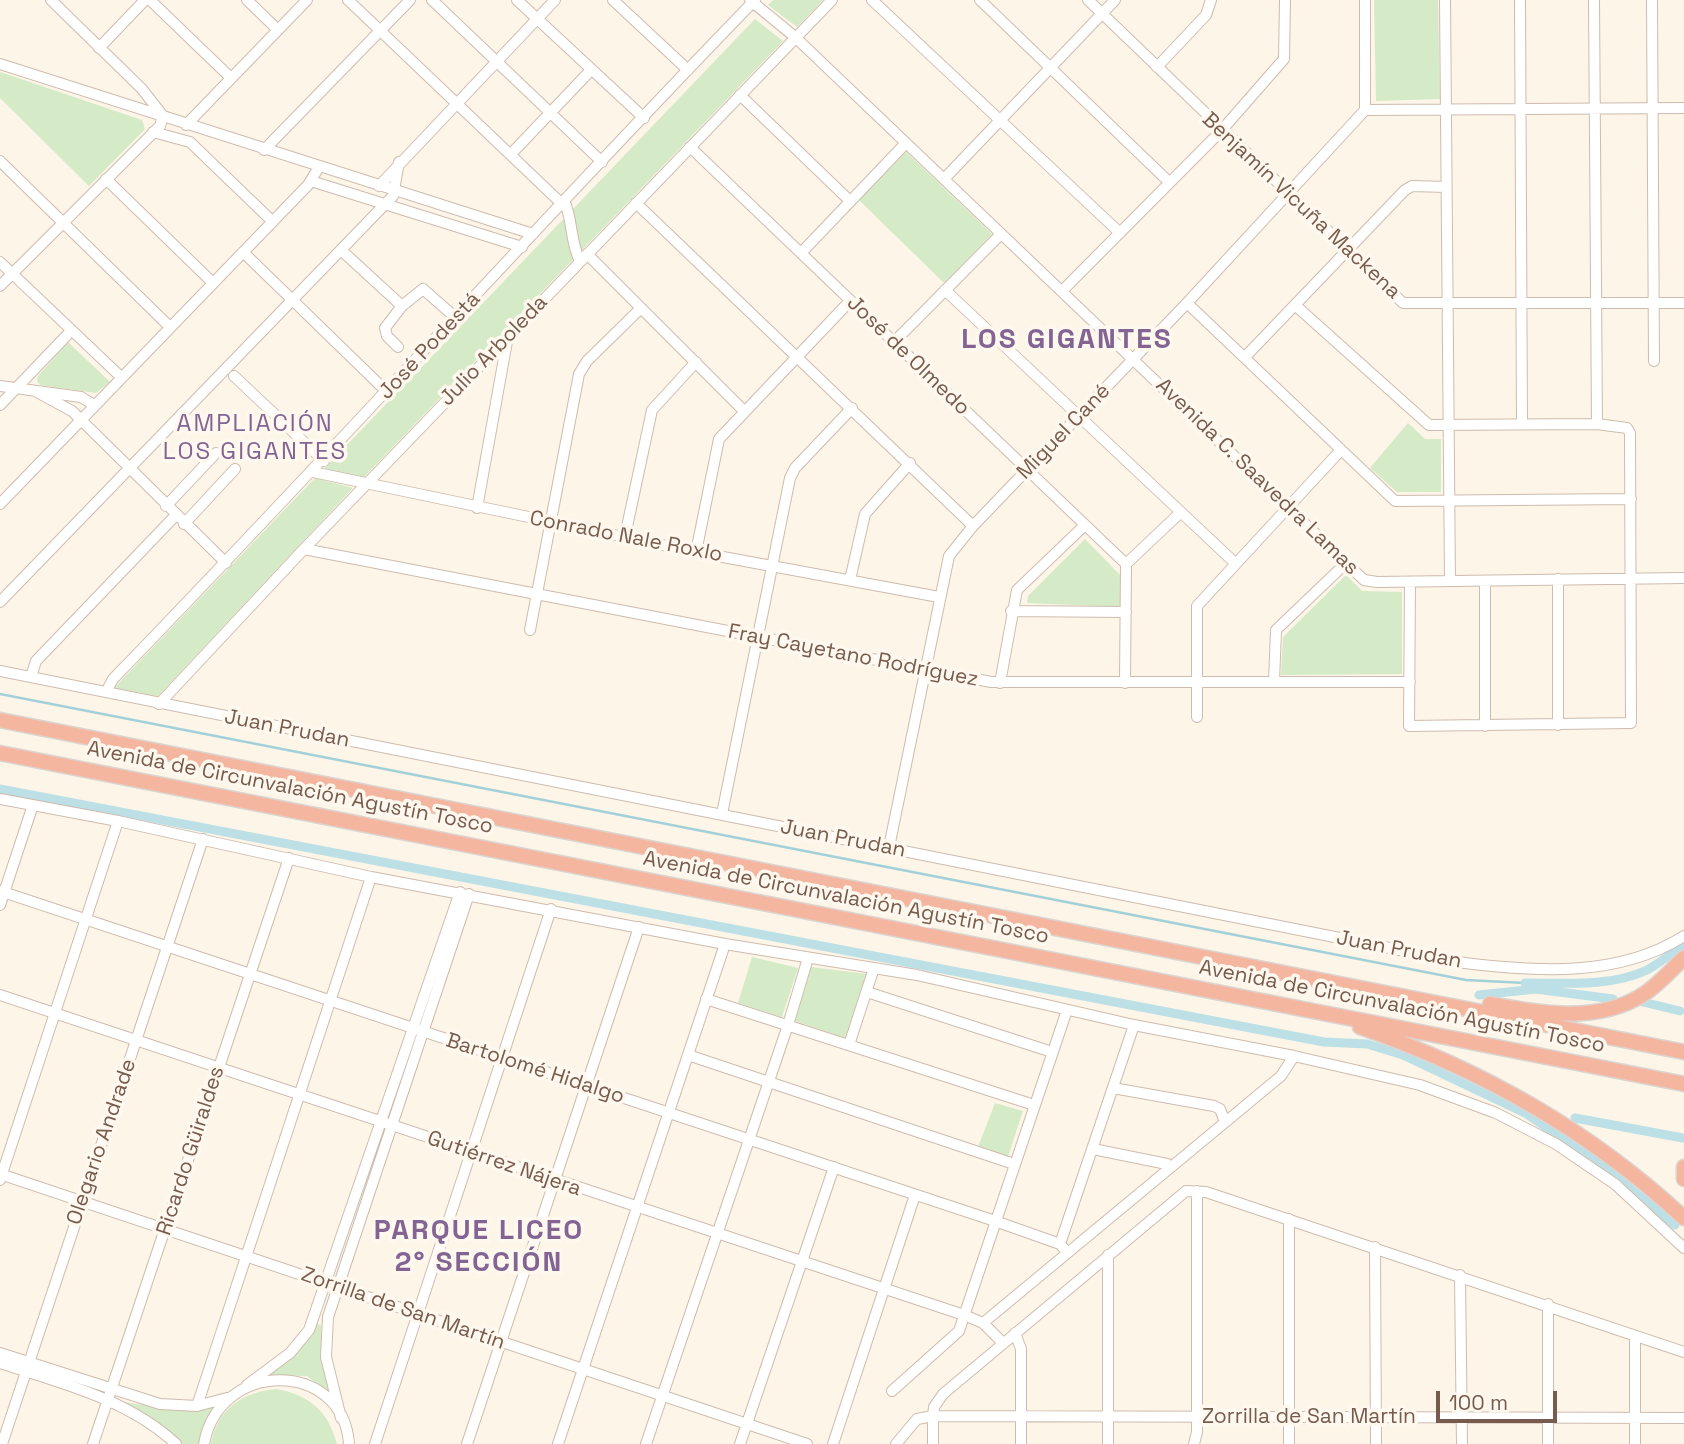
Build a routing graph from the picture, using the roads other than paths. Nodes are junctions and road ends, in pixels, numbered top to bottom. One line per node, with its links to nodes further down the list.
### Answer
1 (51, 0): 29 (street)
2 (147, 0): 29 (street); 36 (street)
3 (247, 0): 26 (street)
4 (307, 0): 26 (street)
5 (348, 0): 27 (street)
6 (410, 0): 27 (street)
7 (432, 0): 30 (street)
8 (517, 0): 25 (street)
9 (555, 0): 25 (street)
10 (613, 0): 35 (street)
11 (832, 0): 28 (street, Julio Arboleda)
12 (872, 0): 48 (street)
13 (980, 0): 33 (street)
14 (1088, 0): 24 (street, Benjamín Vicuña Mackena)
15 (1115, 0): 24 (street)
16 (1211, 0): 32 (street)
17 (1285, 0): 50 (street)
18 (1365, 0): 44 (street)
19 (1445, 0): 41 (street)
20 (1520, 0): 42 (street)
21 (1594, 0): 43 (street)
22 (1652, 0): 39 (street)
23 (753, 1): 28 (street, Avenida C. Saavedra Lamas); 35 (street, José Podestá)
24 (1102, 13): 32 (street, Benjamín Vicuña Mackena); 33 (street)
25 (538, 19): 30 (street); 34 (street)
26 (278, 30): 36 (street)
27 (381, 30): 38 (street); 54 (street)
28 (795, 37): 37 (street, Julio Arboleda); 52 (street, Avenida C. Saavedra Lamas)
29 (99, 48): 46 (street)
30 (496, 62): 38 (street); 45 (street)
31 (0, 64): 46 (street)
32 (1157, 67): 50 (street, Benjamín Vicuña Mackena)
33 (1050, 68): 48 (street); 63 (street)
34 (591, 70): 45 (street); 47 (street)
35 (688, 70): 47 (street, José Podestá)
36 (231, 78): 49 (street)
37 (740, 95): 53 (street, Julio Arboleda); 68 (street)
38 (457, 103): 55 (street); 57 (street)
39 (1652, 108): 40 (street); 43 (street); 95 (street)
40 (1684, 108)
41 (1446, 109): 42 (street); 44 (street); 65 (street)
42 (1521, 109): 43 (street); 93 (street)
43 (1594, 109): 94 (street)
44 (1365, 110): 67 (street, Miguel Cané)
45 (550, 114): 55 (street); 58 (street)
46 (163, 116): 49 (street); 51 (street)
47 (644, 118): 58 (street, José Podestá)
48 (1000, 121): 61 (street); 74 (street)
49 (186, 125): 54 (street)
50 (1221, 131): 63 (street); 67 (street, Benjamín Vicuña Mackena)
51 (153, 132): 60 (street); 73 (street)
52 (906, 143): 61 (street, Avenida C. Saavedra Lamas); 68 (street)
53 (690, 147): 71 (street, Julio Arboleda); 81 (street, José de Olmedo)
54 (264, 150): 59 (street)
55 (511, 154): 70 (street)
56 (0, 161): 72 (street)
57 (399, 162): 64 (street); 66 (street)
58 (602, 162): 70 (street, José Podestá)
59 (319, 167): 62 (street); 64 (street)
60 (106, 179): 72 (street); 85 (street)
61 (944, 179): 76 (street, Avenida C. Saavedra Lamas)
62 (311, 181): 69 (street); 73 (street)
63 (1169, 182): 74 (street)
64 (379, 186): 66 (street)
65 (1446, 187): 79 (street); 97 (street)
66 (396, 191): 69 (street); 75 (street)
67 (1287, 194): 79 (street, Benjamín Vicuña Mackena); 91 (street, Miguel Cané)
68 (850, 201): 81 (street)
69 (386, 202): 77 (street); 78 (street)
70 (563, 202): 75 (street, José Podestá); 82 (street)
71 (636, 203): 82 (street, Julio Arboleda); 106 (street)
72 (64, 221): 84 (street); 101 (street)
73 (272, 221): 80 (street)
74 (1119, 232): 88 (street)
75 (533, 234): 77 (street, José Podestá)
76 (1001, 234): 87 (street); 88 (street, Avenida C. Saavedra Lamas)
77 (522, 247): 100 (street, José Podestá)
78 (341, 250): 89 (street); 98 (street)
79 (1347, 251): 96 (street); 97 (street, Benjamín Vicuña Mackena)
80 (243, 252): 85 (street); 89 (street)
81 (801, 253): 90 (street, José de Olmedo)
82 (583, 258): 99 (street); 103 (street, Julio Arboleda)
83 (0, 262): 84 (street)
84 (12, 274): 86 (street); 102 (street)
85 (213, 283): 101 (street)
86 (0, 286)
87 (945, 290): 104 (street); 121 (street)
88 (1062, 291): 108 (street, Avenida C. Saavedra Lamas)
89 (293, 299): 115 (street); 130 (street)
90 (850, 301): 104 (street, José de Olmedo); 106 (street)
91 (1187, 303): 107 (street); 108 (street, Miguel Cané)
92 (1684, 303): 95 (street, Benjamín Vicuña Mackena)
93 (1521, 304): 94 (street, Benjamín Vicuña Mackena); 97 (street, Benjamín Vicuña Mackena); 123 (street)
94 (1594, 304): 95 (street, Benjamín Vicuña Mackena); 124 (street)
95 (1653, 304): 109 (street)
96 (1295, 305): 107 (street); 125 (street)
97 (1448, 305): 125 (street)
98 (402, 306): 100 (street); 105 (street)
99 (641, 308): 110 (street); 143 (street)
100 (456, 318): 115 (street, José Podestá)
101 (170, 327): 112 (street)
102 (70, 331): 112 (street); 114 (street)
103 (508, 336): 134 (street, Julio Arboleda); 140 (street)
104 (894, 342): 132 (street, José de Olmedo)
105 (398, 347)
106 (798, 356): 119 (street); 120 (street)
107 (1245, 357): 126 (street)
108 (1134, 359): 121 (street, Miguel Cané); 139 (street, Avenida C. Saavedra Lamas)
109 (1654, 361)
110 (696, 362): 120 (street); 147 (street)
111 (234, 376): 128 (street)
112 (121, 377): 118 (street)
113 (0, 386): 114 (street)
114 (16, 389): 116 (street); 117 (street)
115 (387, 391): 128 (street, José Podestá)
116 (37, 392): 118 (street); 122 (street)
117 (0, 405)
118 (94, 405): 122 (street)
119 (852, 408): 129 (street); 154 (street)
120 (744, 411): 149 (street)
121 (1077, 416): 132 (street, Miguel Cané); 141 (street)
122 (80, 420): 130 (street); 137 (street)
123 (1522, 424): 124 (street); 125 (street)
124 (1597, 424): 135 (street)
125 (1448, 425): 136 (street)
126 (1341, 450): 136 (street); 139 (street)
127 (216, 453): 138 (street)
128 (324, 461): 133 (street, José Podestá)
129 (910, 463): 146 (street); 158 (street)
130 (129, 469): 138 (street); 164 (street)
131 (234, 469): 144 (street)
132 (1027, 470): 145 (street, José de Olmedo); 146 (street, Miguel Cané)
133 (313, 472): 134 (street, Conrado Nale Roxlo); 150 (street, José Podestá)
134 (366, 485): 140 (street, Conrado Nale Roxlo); 148 (street, Julio Arboleda)
135 (1631, 499): 136 (street); 155 (street)
136 (1448, 500): 159 (street)
137 (0, 504)
138 (166, 506): 142 (street)
139 (1288, 507): 151 (street); 152 (street, Avenida C. Saavedra Lamas)
140 (477, 508): 143 (street, Conrado Nale Roxlo)
141 (1181, 512): 151 (street); 153 (street)
142 (176, 515): 144 (street); 171 (street)
143 (551, 522): 147 (street, Conrado Nale Roxlo); 162 (street)
144 (184, 524): 150 (street)
145 (1085, 525): 153 (street, José de Olmedo); 165 (street)
146 (973, 526): 163 (street, Miguel Cané)
147 (625, 536): 149 (street, Conrado Nale Roxlo)
148 (304, 549): 162 (street, Fray Cayetano Rodríguez); 178 (street, Julio Arboleda)
149 (696, 552): 154 (street, Conrado Nale Roxlo)
150 (226, 563): 177 (street, José Podestá)
151 (1235, 563): 172 (street)
152 (1346, 563): 161 (street, Avenida C. Saavedra Lamas); 173 (street)
153 (1126, 564): 166 (street)
154 (772, 566): 158 (street, Conrado Nale Roxlo); 168 (street)
155 (1632, 578): 156 (street, Avenida C. Saavedra Lamas); 157 (street, Avenida C. Saavedra Lamas); 182 (street)
156 (1684, 578)
157 (1558, 579): 160 (street, Avenida C. Saavedra Lamas); 182 (street)
158 (850, 580): 163 (street, Conrado Nale Roxlo)
159 (1450, 580): 160 (street, Avenida C. Saavedra Lamas); 161 (street, Avenida C. Saavedra Lamas)
160 (1485, 581): 181 (street)
161 (1410, 582): 174 (street)
162 (538, 595): 167 (street); 168 (street, Fray Cayetano Rodríguez)
163 (939, 597): 169 (street, Miguel Cané)
164 (0, 601)
165 (1011, 611): 166 (street); 175 (street)
166 (1126, 612): 176 (street)
167 (530, 631)
168 (758, 639): 169 (street, Fray Cayetano Rodríguez); 186 (street)
169 (925, 670): 175 (street, Fray Cayetano Rodríguez); 189 (street, Miguel Cané)
170 (0, 671): 171 (street, Juan Prudan)
171 (31, 677): 177 (street, Juan Prudan)
172 (1197, 682): 173 (street, Fray Cayetano Rodríguez); 176 (street, Fray Cayetano Rodríguez); 179 (street)
173 (1274, 682): 174 (street, Fray Cayetano Rodríguez)
174 (1410, 682): 181 (street)
175 (1000, 683): 176 (street, Fray Cayetano Rodríguez)
176 (1125, 683)
177 (106, 692): 178 (street, Juan Prudan)
178 (159, 704): 186 (street, Juan Prudan)
179 (1198, 717)
180 (0, 720): 205 (highway, Avenida de Circunvalación Agustín Tosco)
181 (1485, 726): 182 (street)
182 (1558, 726)
183 (0, 753): 211 (highway, Avenida de Circunvalación Agustín Tosco)
184 (0, 799): 185 (street)
185 (33, 806): 187 (street); 192 (street)
186 (722, 814): 189 (street, Juan Prudan)
187 (118, 821): 188 (street); 196 (street)
188 (203, 839): 190 (street); 200 (street, Olegario Andrade)
189 (888, 847): 198 (street, Juan Prudan)
190 (289, 858): 191 (street); 204 (street, Ricardo Güiraldes)
191 (371, 877): 193 (street); 209 (street)
192 (2, 892): 194 (street); 196 (street, Bartolomé Hidalgo)
193 (464, 893): 195 (street); 215 (street)
194 (0, 905)
195 (551, 909): 197 (street); 222 (street)
196 (86, 919): 200 (street, Bartolomé Hidalgo); 212 (street)
197 (639, 926): 199 (street); 226 (street)
198 (1684, 936)
199 (725, 944): 201 (street); 208 (street)
200 (167, 947): 204 (street, Bartolomé Hidalgo); 216 (street, Olegario Andrade)
201 (808, 958): 203 (street); 213 (street)
202 (1684, 958): 205 (highway)
203 (874, 968): 206 (street); 210 (street)
204 (249, 973): 209 (street, Bartolomé Hidalgo); 223 (street, Ricardo Güiraldes)
205 (1367, 990): 219 (highway, Avenida de Circunvalación Agustín Tosco)
206 (867, 992): 217 (street); 218 (street)
207 (0, 995): 212 (street, Gutiérrez Nájera)
208 (706, 999): 213 (street); 220 (street)
209 (331, 1000): 215 (street, Bartolomé Hidalgo); 228 (street)
210 (1067, 1010): 214 (street); 218 (street)
211 (1312, 1011): 225 (highway, Avenida de Circunvalación Agustín Tosco); 247 (highway)
212 (56, 1013): 216 (street, Gutiérrez Nájera); 240 (street)
213 (788, 1025): 217 (street); 224 (street)
214 (1134, 1025): 221 (street); 227 (street)
215 (418, 1030): 222 (street, Bartolomé Hidalgo); 232 (street)
216 (136, 1041): 223 (street, Gutiérrez Nájera); 245 (street, Olegario Andrade)
217 (849, 1045): 229 (street)
218 (1052, 1052): 229 (street)
219 (1684, 1052)
220 (688, 1055): 224 (street); 230 (street)
221 (1294, 1056): 231 (street); 254 (street)
222 (503, 1058): 226 (street, Bartolomé Hidalgo); 235 (street)
223 (218, 1067): 228 (street, Gutiérrez Nájera); 250 (street, Ricardo Güiraldes)
224 (768, 1082): 233 (street); 236 (street)
225 (1684, 1084)
226 (586, 1086): 230 (street, Bartolomé Hidalgo); 242 (street)
227 (1113, 1088): 231 (street); 234 (street)
228 (299, 1094): 232 (street, Gutiérrez Nájera); 255 (street)
229 (1034, 1105): 236 (street)
230 (668, 1113): 233 (street, Bartolomé Hidalgo); 246 (street)
231 (1225, 1122): 238 (street)
232 (386, 1124): 235 (street, Gutiérrez Nájera); 259 (street); 260 (street)
233 (748, 1140): 237 (street, Bartolomé Hidalgo); 251 (street)
234 (1093, 1149): 238 (street); 253 (street)
235 (472, 1154): 242 (street, Gutiérrez Nájera); 263 (street)
236 (1014, 1164): 249 (street)
237 (834, 1167): 244 (street, Bartolomé Hidalgo); 257 (street)
238 (1170, 1167): 253 (street)
239 (1684, 1167): 241 (highway)
240 (1, 1176): 245 (street, Zorrilla de San Martín)
241 (1684, 1180)
242 (554, 1181): 246 (street, Gutiérrez Nájera); 268 (street)
243 (1197, 1191): 248 (street); 256 (street); 284 (street)
244 (915, 1195): 249 (street, Bartolomé Hidalgo); 261 (street)
245 (82, 1201): 250 (street, Zorrilla de San Martín); 273 (street, Olegario Andrade)
246 (636, 1208): 251 (street, Gutiérrez Nájera); 274 (street)
247 (1684, 1218)
248 (1289, 1219): 252 (street); 285 (street)
249 (995, 1221): 253 (street, Bartolomé Hidalgo); 264 (street)
250 (165, 1228): 255 (street, Zorrilla de San Martín); 277 (street, Ricardo Güiraldes)
251 (716, 1235): 257 (street, Gutiérrez Nájera); 278 (street)
252 (1375, 1247): 258 (street); 286 (street)
253 (1063, 1248): 265 (street)
254 (1684, 1248)
255 (246, 1255): 259 (street, Zorrilla de San Martín); 280 (street)
256 (1108, 1255): 266 (street); 283 (street)
257 (802, 1262): 261 (street, Gutiérrez Nájera); 292 (street)
258 (1460, 1275): 262 (street); 287 (street)
259 (326, 1282): 260 (street, Zorrilla de San Martín); 275 (street)
260 (338, 1287): 263 (street, Zorrilla de San Martín); 289 (street)
261 (883, 1289): 264 (street, Gutiérrez Nájera); 306 (street)
262 (1548, 1304): 267 (street); 288 (street)
263 (420, 1314): 268 (street, Zorrilla de San Martín); 300 (street)
264 (964, 1315): 265 (street, Gutiérrez Nájera); 276 (street)
265 (983, 1323): 269 (street, Gutiérrez Nájera)
266 (1015, 1333): 269 (street); 282 (street)
267 (1635, 1336): 270 (street); 290 (street)
268 (500, 1342): 274 (street, Zorrilla de San Martín); 301 (street)
269 (1003, 1343): 281 (street)
270 (1684, 1352)
271 (0, 1353): 273 (street)
272 (0, 1363): 273 (street)
273 (26, 1367): 277 (street); 295 (street, Olegario Andrade)
274 (583, 1368): 278 (street, Zorrilla de San Martín); 302 (street)
275 (247, 1385): 279 (street); 289 (street)
276 (892, 1391)
277 (110, 1395): 280 (street); 296 (street, Ricardo Güiraldes); 297 (street)
278 (663, 1395): 292 (street, Zorrilla de San Martín); 303 (street)
279 (227, 1398): 280 (street); 298 (street)
280 (197, 1406)
281 (933, 1416): 282 (street, Zorrilla de San Martín); 307 (street); 308 (street)
282 (1021, 1416): 283 (street, Zorrilla de San Martín); 309 (street)
283 (1108, 1416): 284 (street, Zorrilla de San Martín); 310 (street)
284 (1197, 1416): 285 (street, Zorrilla de San Martín); 293 (street)
285 (1289, 1416): 286 (street, Zorrilla de San Martín); 313 (street)
286 (1376, 1417): 287 (street, Zorrilla de San Martín); 314 (street)
287 (1462, 1417): 288 (street, Zorrilla de San Martín); 315 (street)
288 (1548, 1417): 290 (street, Zorrilla de San Martín); 316 (street)
289 (341, 1418): 294 (street)
290 (1635, 1418): 291 (street, Zorrilla de San Martín); 317 (street)
291 (1684, 1418)
292 (747, 1423): 304 (street); 305 (street, Zorrilla de San Martín)
293 (1197, 1432): 311 (street); 312 (street)
294 (349, 1439): 299 (street)
295 (2, 1444)
296 (93, 1444)
297 (176, 1444)
298 (204, 1444)
299 (358, 1444)
300 (375, 1444)
301 (467, 1444)
302 (558, 1444)
303 (646, 1444)
304 (740, 1444)
305 (807, 1444)
306 (833, 1444)
307 (896, 1444)
308 (933, 1444)
309 (1021, 1444)
310 (1108, 1444)
311 (1194, 1444)
312 (1201, 1444)
313 (1289, 1444)
314 (1376, 1444)
315 (1462, 1444)
316 (1548, 1444)
317 (1635, 1444)

